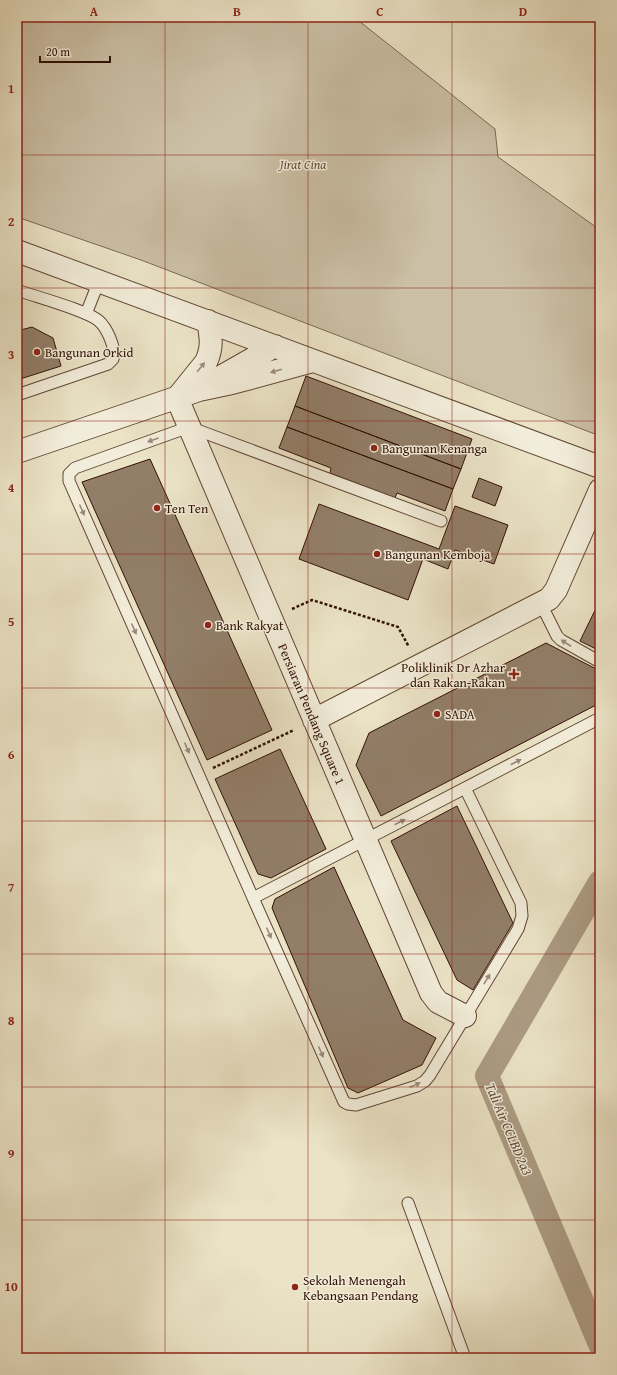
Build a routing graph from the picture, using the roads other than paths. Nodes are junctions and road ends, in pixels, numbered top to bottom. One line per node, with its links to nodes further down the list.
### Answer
1 (17, 250): 2 (street)
2 (99, 281): 4 (lane); 5 (street)
3 (17, 290): 4 (lane)
4 (86, 314): 9 (lane)
5 (208, 321): 6 (street); 10 (street, one-way to 5)
6 (275, 346): 7 (street); 8 (street)
7 (313, 361): 8 (street, one-way to 8); 13 (street)
8 (199, 390): 10 (street)
9 (17, 395)
10 (177, 398): 11 (street, Persiaran Pendang Square 1); 12 (street)
11 (190, 427): 15 (lane); 19 (street, Persiaran Pendang Square 1); 22 (lane, one-way to 22)
12 (17, 452)
13 (600, 467)
14 (600, 490): 16 (street)
15 (441, 521)
16 (541, 604): 17 (lane, one-way to 16); 19 (street)
17 (600, 662)
18 (600, 718): 20 (lane, one-way to 18)
19 (314, 720): 21 (street, Persiaran Pendang Square 1)
20 (465, 788): 21 (lane, one-way to 20); 23 (lane, one-way to 20)
21 (366, 840): 22 (lane); 23 (street, Persiaran Pendang Square 1)
22 (253, 898): 23 (lane, one-way to 23)
23 (465, 1016)
24 (408, 1203): 25 (lane)
25 (464, 1358)

